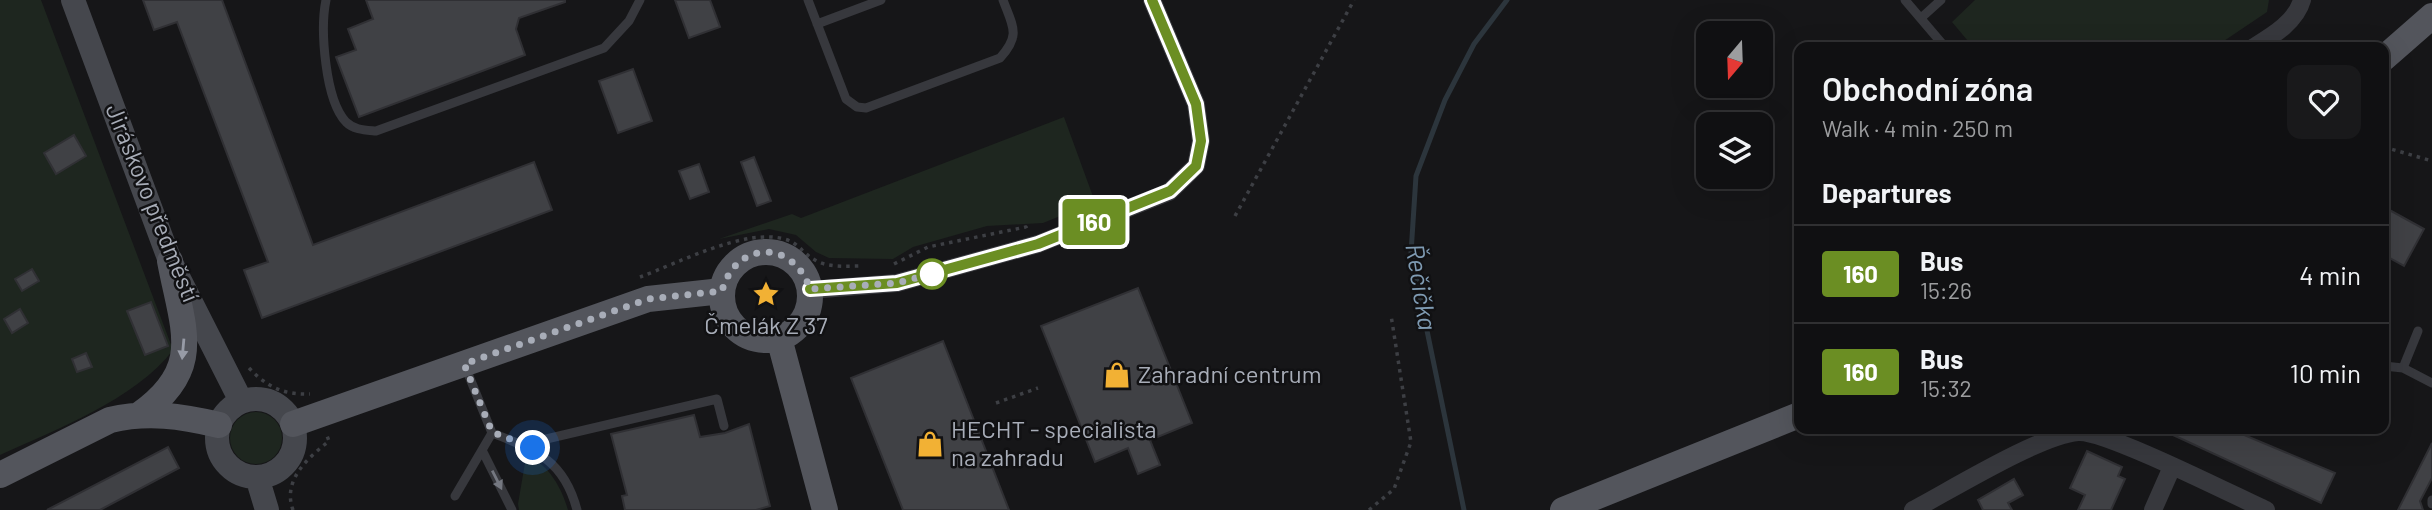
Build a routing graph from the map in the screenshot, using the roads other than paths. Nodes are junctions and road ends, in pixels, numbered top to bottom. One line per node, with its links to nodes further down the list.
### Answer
1 (73, 0): 19 (main road, Jiráskovo předměstí)
2 (326, 0): 3 (lane)
3 (640, 0)
4 (808, 0): 13 (lane)
5 (881, 0): 13 (lane)
6 (1003, 0): 13 (lane)
7 (1152, 0): 20 (street)
8 (1905, 0): 12 (lane)
9 (1941, 0): 12 (lane)
10 (2302, 0): 16 (street)
11 (2432, 16): 17 (main road)
12 (1921, 18): 15 (lane)
13 (817, 24)
14 (2432, 37): 18 (main road)
15 (1941, 42)
16 (2262, 42)
17 (2389, 54)
18 (2389, 62)
19 (170, 261): 28 (main road, Jiráskovo předměstí); 30 (main road, one-way to 30)
20 (810, 289): 21 (main road); 23 (main road)
21 (722, 291): 23 (main road); 24 (main road)
22 (2418, 331): 26 (lane)
23 (779, 338): 44 (main road)
24 (464, 364): 32 (main road); 35 (lane)
25 (2389, 367): 26 (lane)
26 (2403, 368): 27 (lane)
27 (2432, 383)
28 (241, 401): 32 (main road); 33 (main road)
29 (1771, 414): 48 (lane)
30 (139, 415): 33 (main road); 41 (main road)
31 (1794, 417): 48 (main road)
32 (293, 424): 42 (main road)
33 (219, 425): 42 (main road)
34 (724, 426): 38 (lane)
35 (492, 432): 38 (lane); 39 (lane)
36 (2067, 434): 49 (street)
37 (2094, 434): 40 (street)
38 (533, 448): 47 (lane)
39 (482, 450): 43 (lane); 46 (lane, one-way to 46)
40 (2172, 467): 50 (street); 51 (street)
41 (4, 476)
42 (257, 477): 45 (main road)
43 (455, 496)
44 (822, 507)
45 (267, 510)
46 (512, 510)
47 (577, 510)
48 (1563, 510)
49 (1913, 510)
50 (2153, 510)
51 (2266, 510)

